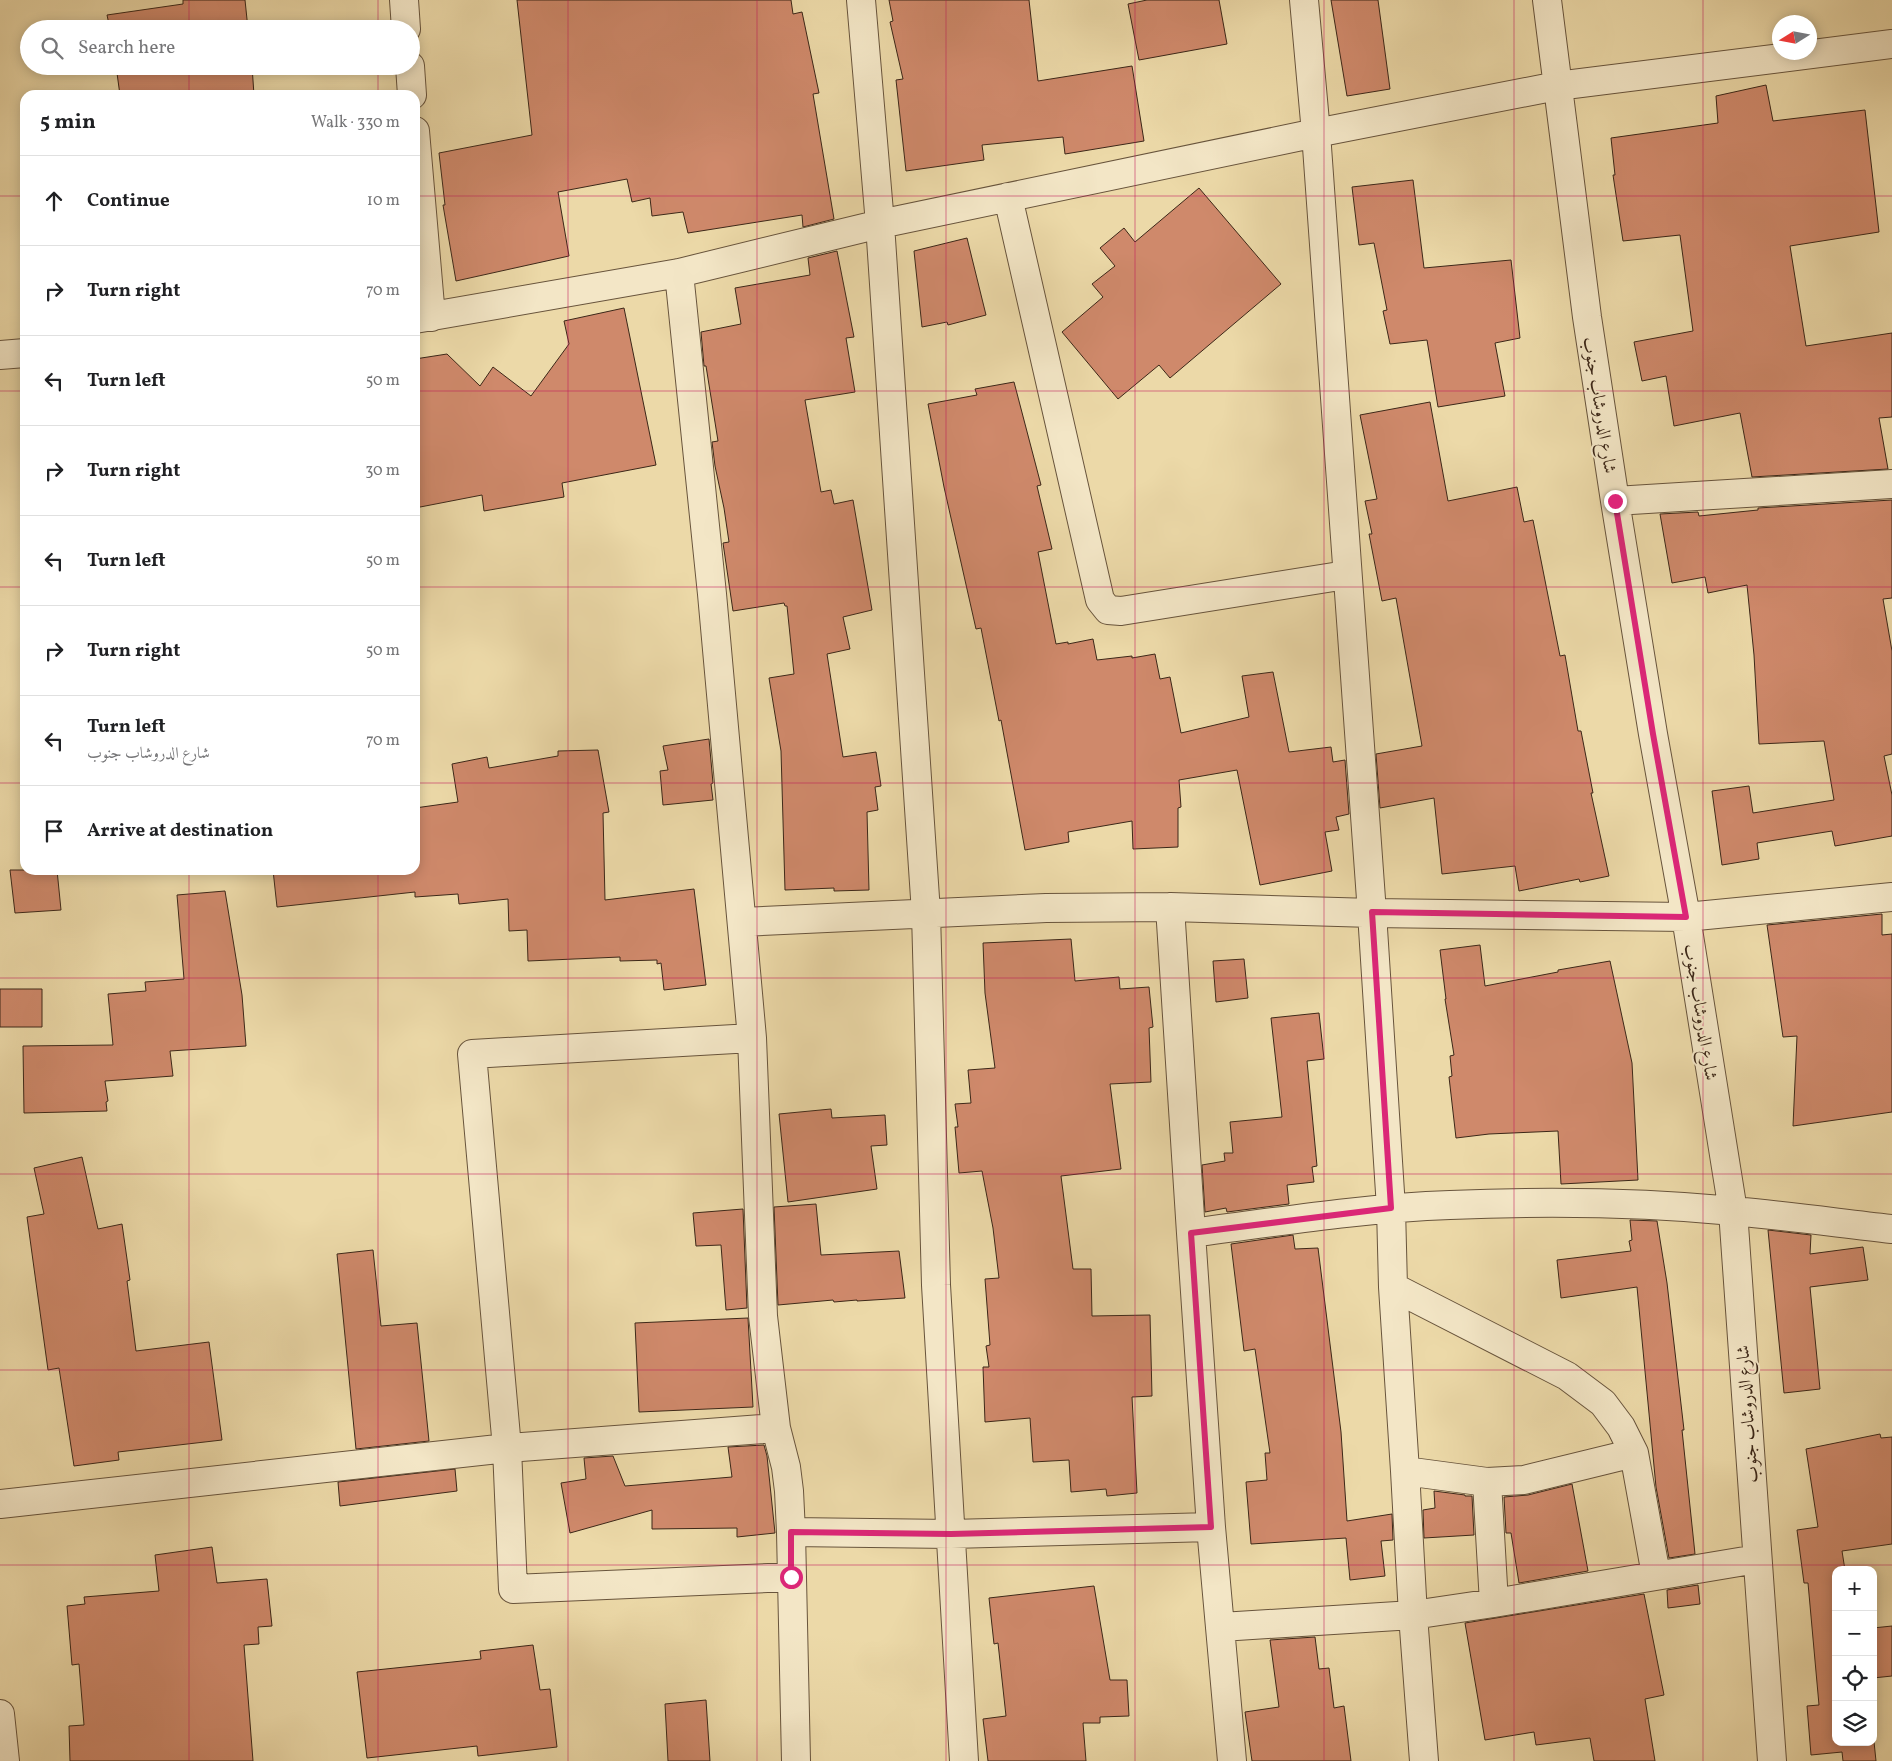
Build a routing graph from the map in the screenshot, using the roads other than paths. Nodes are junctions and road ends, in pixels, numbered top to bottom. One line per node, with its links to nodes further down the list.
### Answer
1 (404, 0): 5 (street)
2 (861, 0): 12 (street)
3 (1304, 0): 10 (street)
4 (1547, 0): 8 (street, شارع الدروشاب جنوب)
5 (405, 20)
6 (1892, 44): 8 (street)
7 (411, 75): 9 (street)
8 (1557, 86): 10 (street); 19 (street, شارع الدروشاب جنوب)
9 (412, 90)
10 (1316, 133): 11 (street); 20 (street)
11 (1008, 197): 12 (street); 20 (street)
12 (880, 224): 14 (street); 24 (street)
13 (420, 248): 15 (street)
14 (679, 273): 15 (street); 26 (street)
15 (423, 318)
16 (20, 353): 17 (street)
17 (0, 355)
18 (1892, 484): 19 (street)
19 (1615, 501): 25 (street, شارع الدروشاب جنوب)
20 (1346, 575): 23 (street)
21 (1892, 897): 25 (street)
22 (1170, 907): 23 (street); 24 (street); 31 (street)
23 (1372, 912): 25 (street); 28 (street)
24 (926, 914): 26 (street); 41 (street)
25 (1686, 917): 29 (street, شارع الدروشاب جنوب)
26 (742, 922): 27 (street)
27 (752, 1038): 33 (street); 34 (street)
28 (1391, 1208): 29 (street); 31 (street); 32 (street)
29 (1733, 1211): 30 (street); 42 (street, شارع الدروشاب جنوب)
30 (1892, 1229)
31 (1191, 1233): 39 (street)
32 (1393, 1287): 35 (street); 36 (street)
33 (776, 1428): 34 (street); 40 (street)
34 (507, 1448): 38 (street); 44 (street)
35 (1634, 1453): 37 (street); 43 (street)
36 (1405, 1471): 37 (street); 46 (street)
37 (1487, 1482): 45 (street)
38 (0, 1504)
39 (1211, 1527): 41 (street); 47 (street)
40 (791, 1532): 41 (street); 44 (street)
41 (951, 1534): 51 (street)
42 (1757, 1559): 43 (street); 54 (street, شارع الدروشاب جنوب)
43 (1656, 1575): 45 (street)
44 (791, 1577): 50 (street)
45 (1494, 1604): 46 (street)
46 (1413, 1616): 47 (street); 53 (street)
47 (1221, 1627): 52 (street)
48 (0, 1714): 49 (street)
49 (3, 1749)
50 (796, 1761)
51 (964, 1761)
52 (1232, 1761)
53 (1424, 1761)
54 (1772, 1761)

